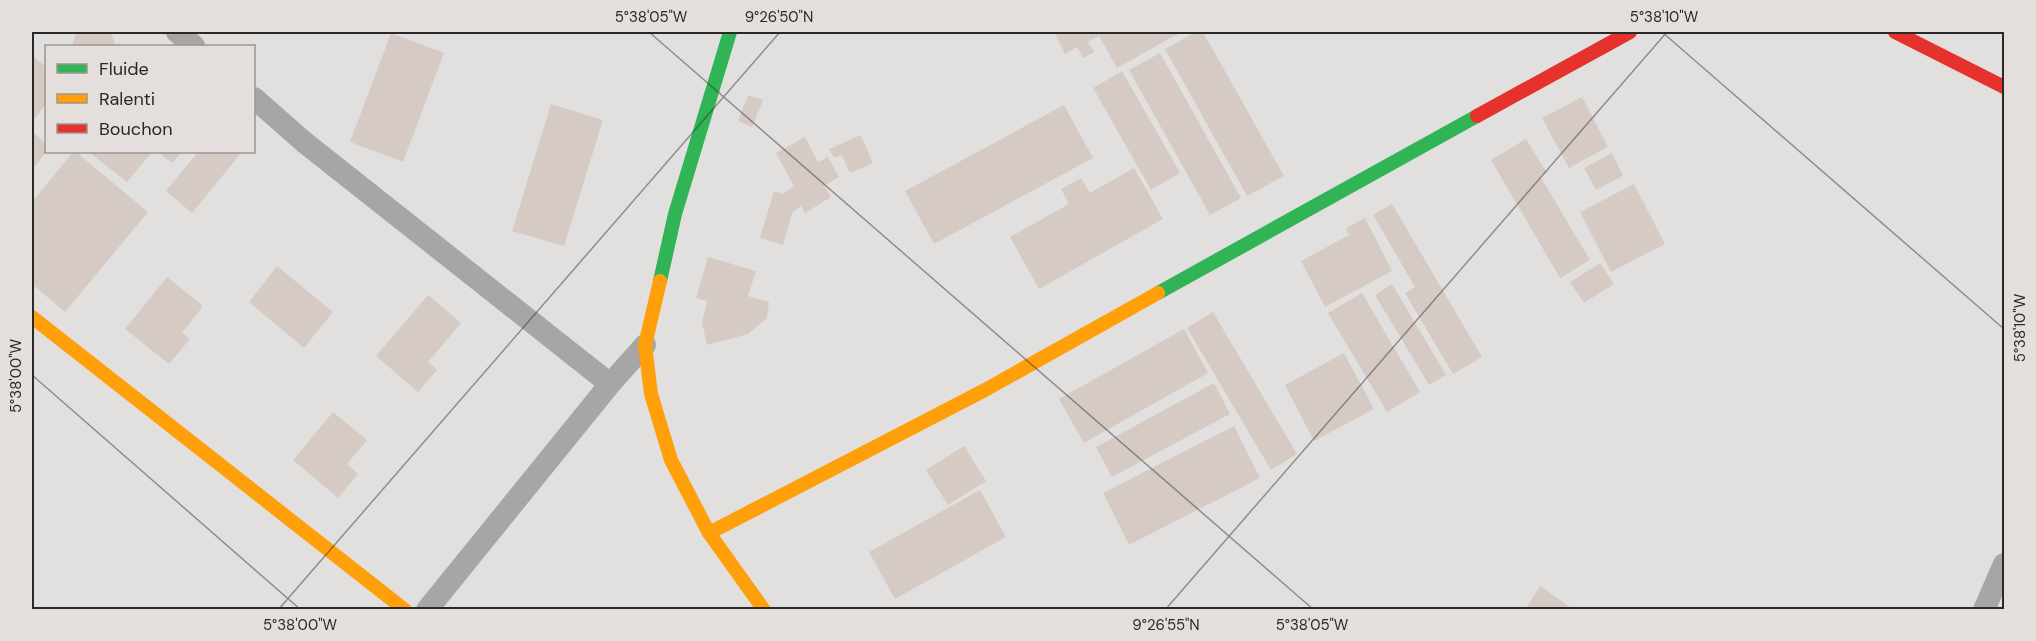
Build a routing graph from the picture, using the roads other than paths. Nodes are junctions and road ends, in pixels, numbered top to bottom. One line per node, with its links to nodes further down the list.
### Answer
1 (177, 32): 5 (street)
2 (730, 32): 9 (street)
3 (1630, 32): 11 (street)
4 (1895, 32): 6 (street)
5 (193, 45)
6 (2004, 87)
7 (255, 99): 10 (street)
8 (32, 317): 13 (street)
9 (645, 345): 10 (street); 11 (street)
10 (610, 384): 14 (street)
11 (709, 533): 15 (street)
12 (2004, 564): 16 (street)
13 (405, 609)
14 (427, 609)
15 (764, 609)
16 (1984, 609)

